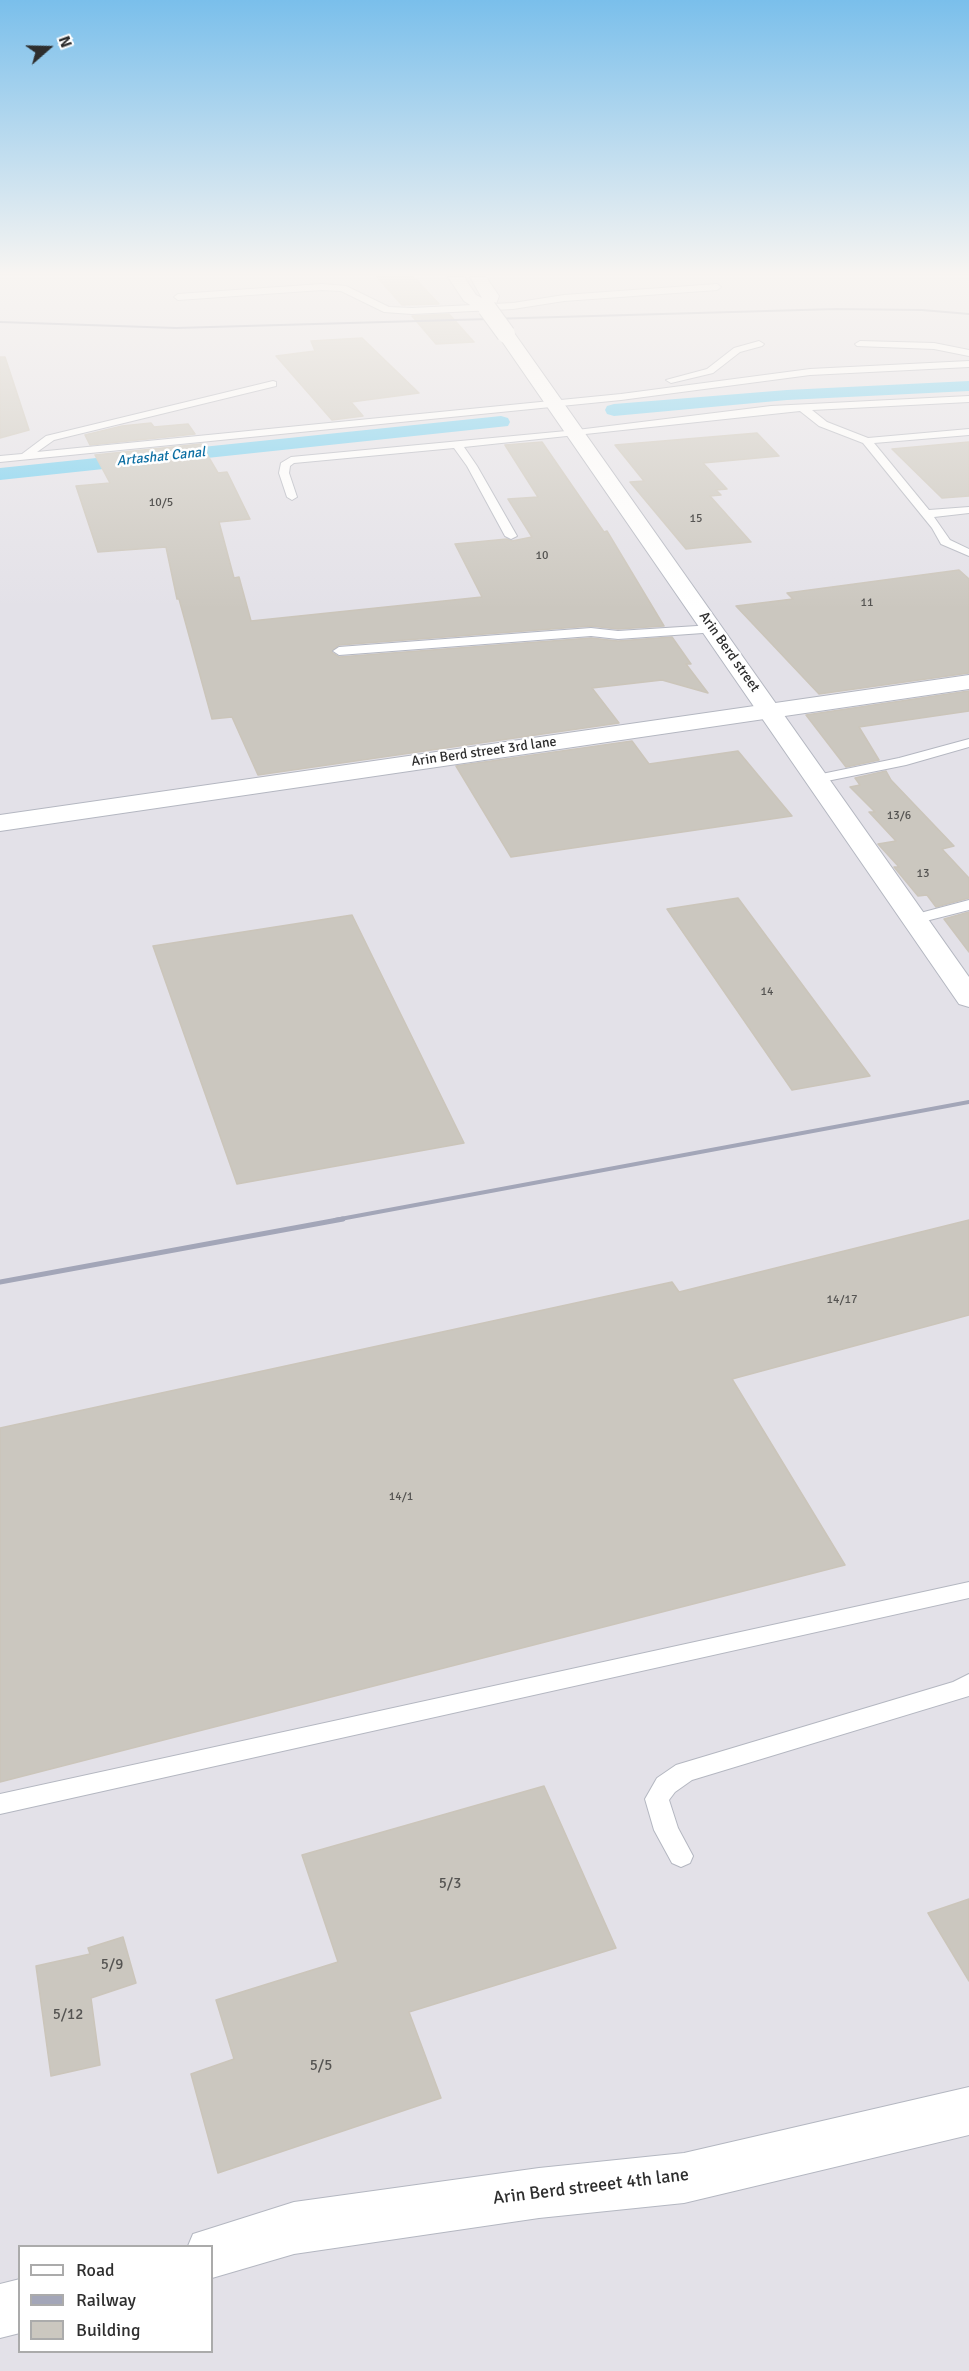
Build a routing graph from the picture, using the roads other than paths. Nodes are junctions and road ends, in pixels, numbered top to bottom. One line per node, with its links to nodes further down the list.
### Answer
1 (258, 388): 12 (lane)
2 (545, 388): 5 (street, Arin Berd street, bridge)
3 (621, 388): 5 (lane)
4 (696, 388): 5 (lane)
5 (553, 398): 9 (street, Arin Berd street); 12 (lane)
6 (969, 399): 7 (lane)
7 (802, 406): 9 (lane); 10 (lane)
8 (969, 432): 10 (lane)
9 (577, 433): 11 (lane); 19 (street, Arin Berd street)
10 (867, 441): 16 (lane)
11 (457, 445): 14 (lane); 17 (lane)
12 (24, 456): 13 (lane)
13 (0, 459)
14 (292, 498)
15 (969, 510): 16 (lane)
16 (927, 514): 18 (lane)
17 (511, 536)
18 (969, 553)
19 (713, 629): 20 (lane); 22 (street, Arin Berd street)
20 (339, 651)
21 (969, 682): 22 (street, Arin Berd street 3rd lane)
22 (770, 710): 24 (street, Arin Berd street); 25 (street, Arin Berd street 3rd lane)
23 (969, 743): 24 (lane)
24 (817, 779): 27 (street, Arin Berd street)
25 (0, 823)
26 (969, 905): 27 (lane)
27 (914, 919): 28 (street, Arin Berd street)
28 (969, 998)
29 (967, 1595): 31 (lane)
30 (969, 1683): 32 (lane)
31 (0, 1804)
32 (681, 1856)
33 (969, 2111): 34 (street, Arin Berd streeet 4th lane)
34 (213, 2252)
35 (18, 2306): 36 (street)
36 (0, 2311)

